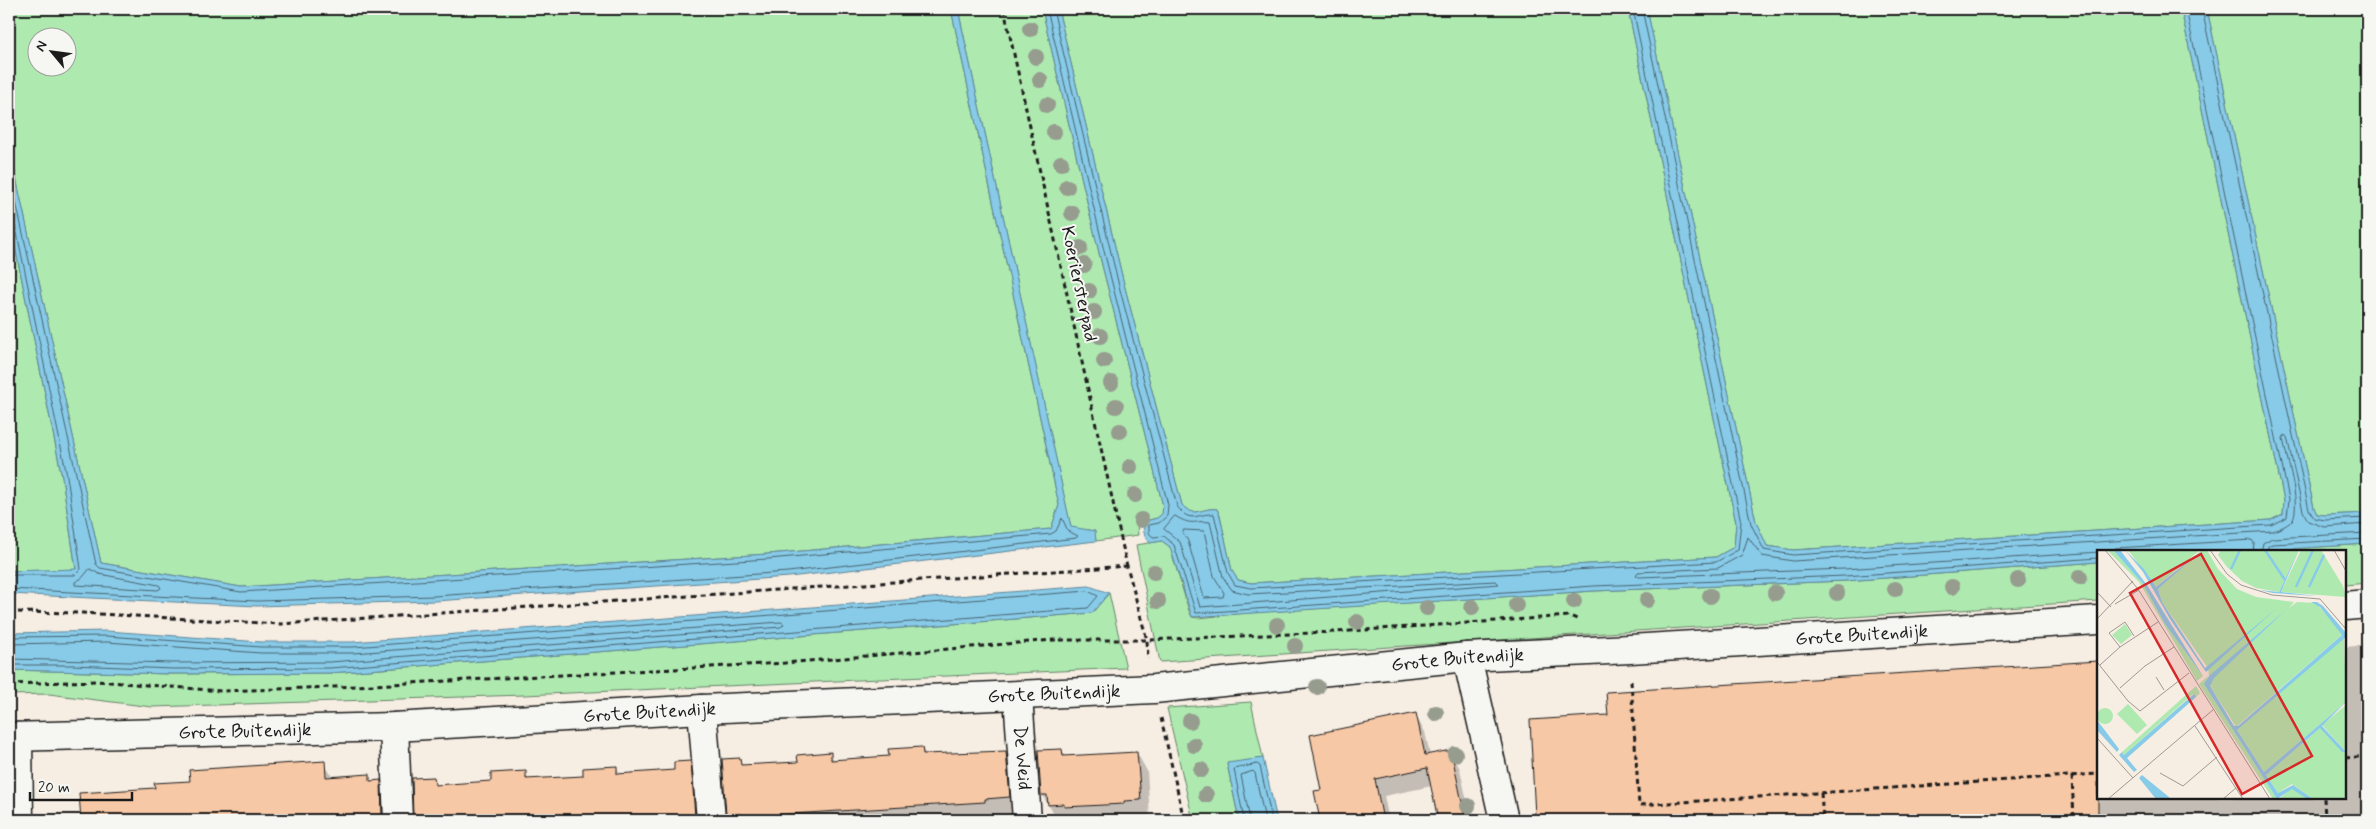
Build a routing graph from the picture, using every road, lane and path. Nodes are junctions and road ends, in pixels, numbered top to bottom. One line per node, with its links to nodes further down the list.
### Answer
1 (1004, 9): 4 (path, Koeriersterpad)
2 (2367, 604): 3 (street)
3 (2346, 606)
4 (9, 612)
5 (1579, 620): 9 (path)
6 (2097, 620): 7 (street, Grote Buitendijk)
7 (1630, 649): 8 (street, Grote Buitendijk); 18 (path)
8 (1467, 657): 10 (street, Grote Buitendijk); 24 (street)
9 (9, 684)
10 (1018, 696): 11 (street, Grote Buitendijk); 23 (street, De Weid)
11 (702, 709): 12 (street, Grote Buitendijk); 22 (street)
12 (394, 727): 13 (street, Grote Buitendijk); 21 (street)
13 (13, 737): 20 (street)
14 (2367, 756): 15 (path)
15 (2346, 758)
16 (2097, 774): 17 (path)
17 (2072, 776): 18 (path); 26 (path)
18 (1821, 793): 25 (path)
19 (2324, 799): 27 (path)
20 (19, 820)
21 (398, 820)
22 (711, 820)
23 (1027, 820)
24 (1504, 820)
25 (1823, 820)
26 (2074, 820)
27 (2325, 820)

